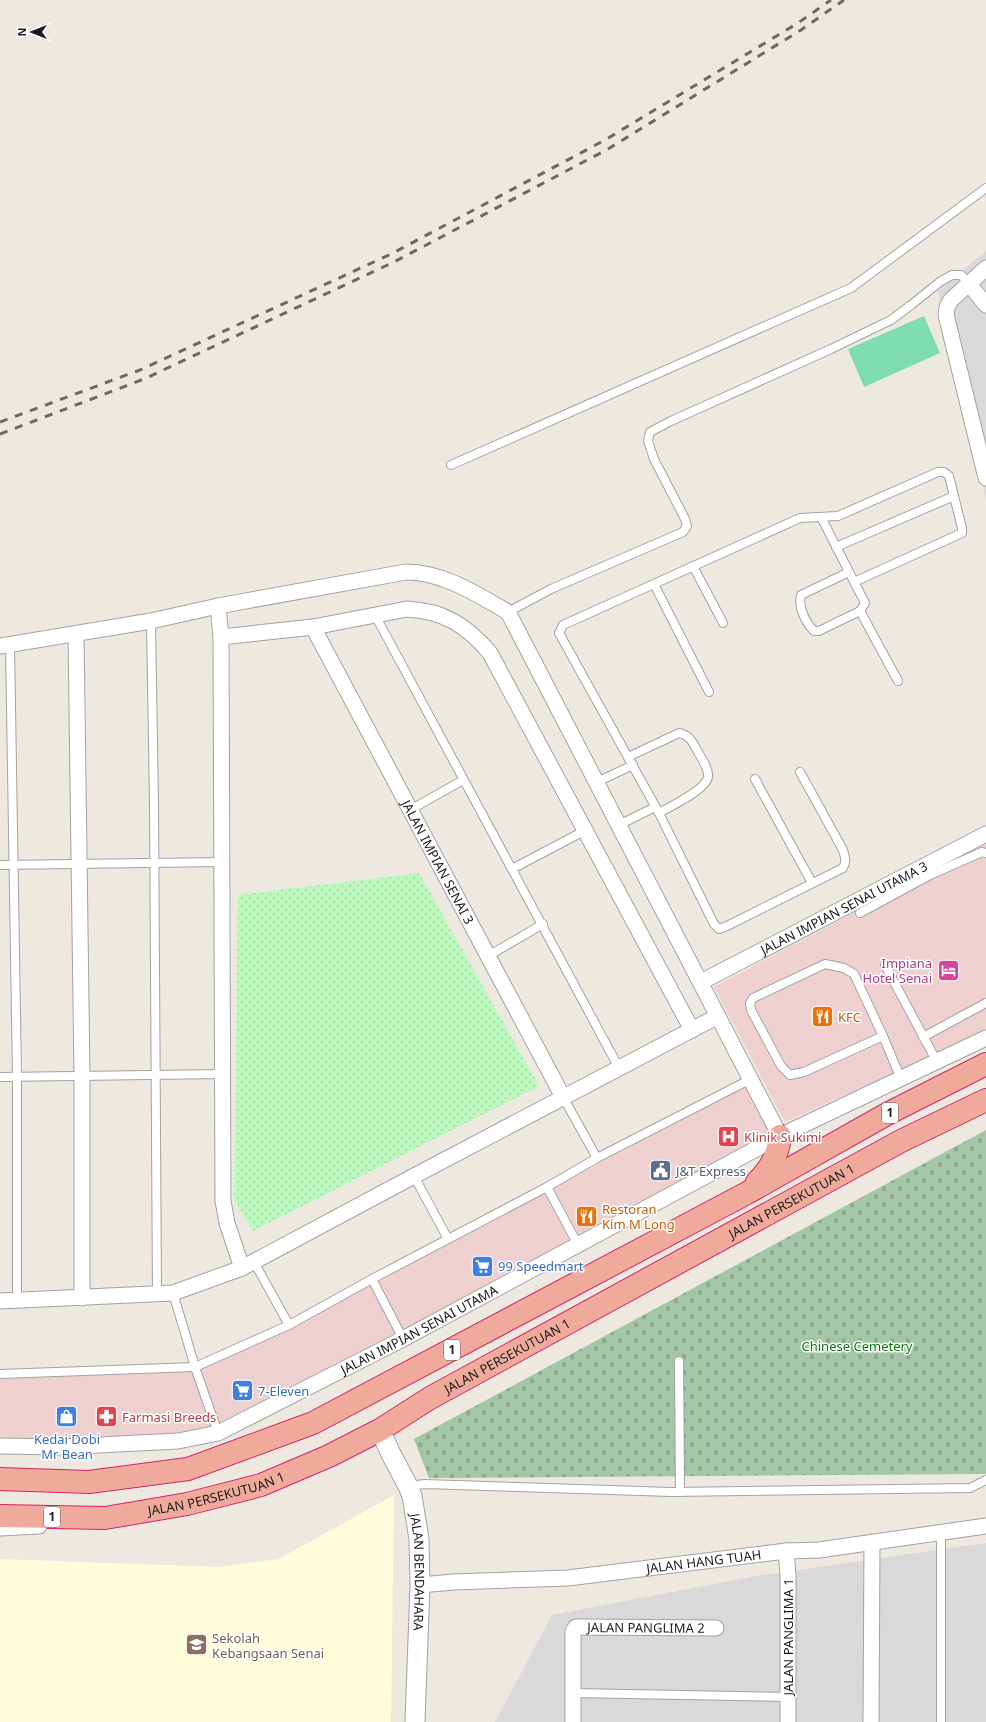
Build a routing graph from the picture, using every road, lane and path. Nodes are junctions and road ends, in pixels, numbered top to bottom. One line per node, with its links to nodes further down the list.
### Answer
1 (986, 188): 5 (lane)
2 (986, 268): 3 (street)
3 (969, 284): 4 (street); 6 (street); 16 (lane)
4 (986, 305)
5 (451, 465)
6 (986, 478)
7 (954, 496): 8 (lane); 9 (lane); 12 (lane)
8 (820, 517): 9 (lane); 10 (lane)
9 (836, 547): 11 (lane)
10 (693, 566): 13 (lane); 19 (lane)
11 (849, 572): 12 (lane); 15 (lane)
12 (854, 582): 15 (lane)
13 (654, 584): 25 (lane); 26 (lane)
14 (218, 606): 16 (street); 18 (street); 22 (street)
15 (860, 611): 24 (lane)
16 (508, 612): 31 (street)
17 (375, 614): 20 (street); 30 (lane); 35 (street)
18 (151, 621): 21 (street); 39 (lane)
19 (723, 623)
20 (313, 627): 22 (street); 32 (street, JALAN IMPIAN SENAI 3)
21 (76, 634): 23 (street); 40 (street)
22 (221, 637): 38 (street)
23 (5, 646): 42 (lane)
24 (898, 680)
25 (709, 692)
26 (628, 757): 27 (lane); 33 (lane)
27 (633, 765): 31 (lane); 33 (lane)
28 (800, 772): 45 (lane)
29 (755, 779): 45 (lane)
30 (463, 780): 32 (lane); 43 (lane)
31 (597, 782): 34 (street)
32 (410, 810): 48 (street, JALAN IMPIAN SENAI 3)
33 (657, 810): 34 (lane); 45 (lane)
34 (619, 825): 50 (street)
35 (584, 832): 43 (lane); 53 (street)
36 (986, 834): 44 (street, JALAN IMPIAN SENAI UTAMA 3)
37 (986, 853): 44 (lane)
38 (221, 862): 39 (lane); 60 (street)
39 (155, 863): 40 (lane); 61 (lane)
40 (80, 864): 42 (lane); 62 (street)
41 (0, 865): 42 (lane)
42 (13, 865): 64 (lane)
43 (512, 869): 47 (lane)
44 (928, 871): 46 (lane); 50 (street, JALAN IMPIAN SENAI UTAMA 3)
45 (812, 883)
46 (860, 913)
47 (543, 924): 48 (lane); 59 (lane)
48 (488, 956): 67 (street, JALAN IMPIAN SENAI 3)
49 (885, 965): 55 (lane)
50 (701, 982): 52 (street)
51 (986, 1003): 55 (lane)
52 (718, 1016): 53 (street); 65 (street)
53 (692, 1030): 59 (street)
54 (883, 1036): 54 (lane); 66 (lane)
55 (924, 1038): 57 (lane)
56 (986, 1038): 57 (street, JALAN IMPIAN SENAI UTAMA)
57 (937, 1062): 66 (street, JALAN IMPIAN SENAI UTAMA)
58 (986, 1064): 73 (highway, 1)
59 (619, 1068): 67 (street)
60 (224, 1074): 61 (lane); 76 (street)
61 (155, 1075): 62 (lane); 79 (lane)
62 (82, 1076): 64 (lane); 80 (street)
63 (0, 1077): 64 (lane)
64 (17, 1077): 81 (lane)
65 (751, 1079): 69 (street); 70 (lane)
66 (901, 1079): 69 (street, JALAN IMPIAN SENAI UTAMA)
67 (563, 1097): 70 (lane); 71 (street)
68 (986, 1100): 88 (highway, JALAN PERSEKUTUAN 1 / 1)
69 (780, 1136): 73 (highway); 75 (street, JALAN IMPIAN SENAI UTAMA)
70 (596, 1158): 72 (lane)
71 (414, 1176): 74 (lane); 76 (street)
72 (547, 1187): 74 (lane); 75 (lane)
73 (746, 1193): 91 (highway, 1)
74 (448, 1239): 77 (lane)
75 (578, 1245): 84 (street, JALAN IMPIAN SENAI UTAMA)
76 (248, 1265): 78 (street); 83 (lane)
77 (372, 1279): 83 (lane); 84 (lane)
78 (173, 1293): 79 (street); 86 (lane)
79 (157, 1295): 80 (street)
80 (82, 1298): 81 (street)
81 (17, 1301): 82 (street)
82 (0, 1302)
83 (289, 1325): 86 (lane)
84 (402, 1339): 89 (street, JALAN IMPIAN SENAI UTAMA)
85 (679, 1361): 94 (lane)
86 (195, 1367): 87 (lane); 89 (lane)
87 (0, 1374)
88 (380, 1430): 93 (street, JALAN BENDAHARA); 96 (highway, JALAN PERSEKUTUAN 1 / 1)
89 (218, 1433): 90 (street, JALAN IMPIAN SENAI UTAMA)
90 (0, 1446)
91 (0, 1479)
92 (986, 1480): 94 (lane)
93 (408, 1486): 94 (lane); 102 (street, JALAN BENDAHARA)
94 (680, 1492)
95 (0, 1516): 96 (highway, JALAN PERSEKUTUAN 1 / 1)
96 (105, 1518): 98 (street)
97 (986, 1526): 99 (street, JALAN HANG TUAH)
98 (0, 1528)
99 (941, 1532): 100 (street, JALAN HANG TUAH); 110 (lane)
100 (872, 1542): 101 (street, JALAN HANG TUAH); 109 (street)
101 (786, 1551): 102 (street, JALAN HANG TUAH); 105 (street, JALAN PANGLIMA 1)
102 (420, 1585): 106 (street, JALAN BENDAHARA)
103 (716, 1628): 104 (street, JALAN PANGLIMA 2)
104 (573, 1693): 105 (lane); 107 (street, JALAN PANGLIMA 2)
105 (788, 1697): 108 (street, JALAN PANGLIMA 1)
106 (415, 1722)
107 (573, 1722)
108 (788, 1722)
109 (871, 1722)
110 (941, 1722)

